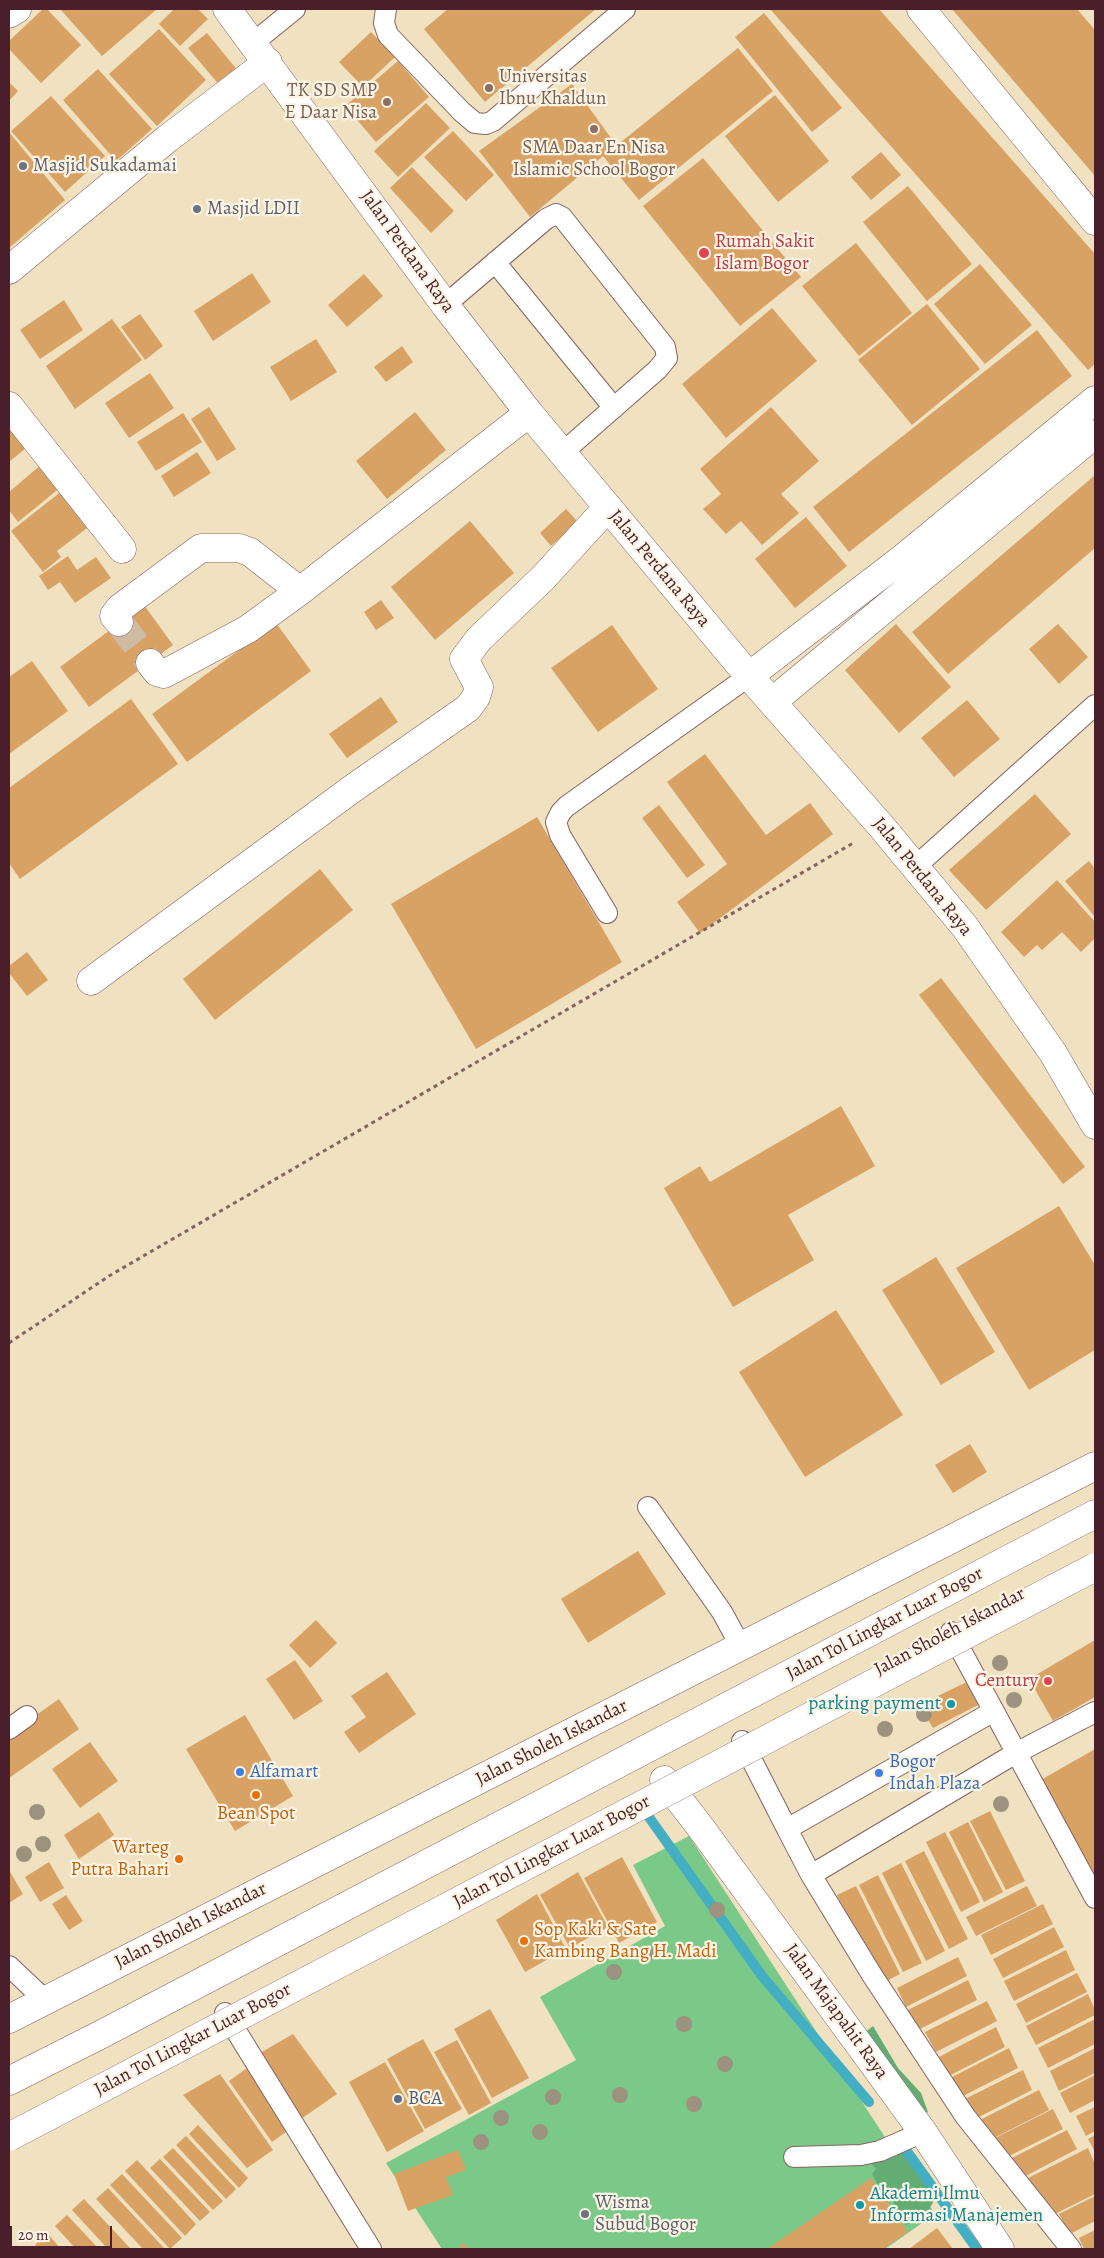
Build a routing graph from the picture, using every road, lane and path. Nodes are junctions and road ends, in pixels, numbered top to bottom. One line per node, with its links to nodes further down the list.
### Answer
1 (17, 9): 7 (main road)
2 (227, 9): 8 (main road, Jalan Perdana Raya)
3 (295, 9): 8 (lane)
4 (386, 9): 5 (lane)
5 (625, 9)
6 (921, 9): 9 (main road)
7 (9, 14)
8 (260, 52): 11 (main road); 12 (main road, Jalan Perdana Raya)
9 (1095, 221)
10 (495, 262): 12 (lane); 15 (lane); 15 (lane)
11 (9, 270)
12 (445, 305): 16 (main road, Jalan Perdana Raya)
13 (1095, 400): 24 (main road)
14 (9, 406): 20 (main road)
15 (614, 408): 18 (lane)
16 (529, 413): 18 (main road, Jalan Perdana Raya); 21 (main road)
17 (1095, 434): 25 (main road)
18 (562, 453): 19 (main road, Jalan Perdana Raya)
19 (608, 507): 24 (main road, Jalan Perdana Raya); 30 (main road)
20 (122, 549)
21 (300, 591): 22 (main road); 23 (main road)
22 (119, 622)
23 (150, 663)
24 (749, 676): 25 (main road, Jalan Perdana Raya); 29 (lane)
25 (772, 702): 27 (main road, Jalan Perdana Raya)
26 (1095, 705): 28 (lane)
27 (881, 826): 28 (main road, Jalan Perdana Raya); 32 (path)
28 (915, 867): 31 (main road, Jalan Perdana Raya)
29 (607, 913)
30 (90, 980)
31 (1095, 1125)
32 (9, 1343)
33 (1095, 1466): 39 (main road, Jalan Sholeh Iskandar)
34 (648, 1507): 39 (lane)
35 (1095, 1514): 54 (main road, Jalan Tol Lingkar Luar Bogor)
36 (1095, 1556): 38 (main road, Jalan Sholeh Iskandar)
37 (1095, 1568): 57 (main road, Jalan Tol Lingkar Luar Bogor, bridge)
38 (951, 1632): 40 (lane); 44 (main road, Jalan Sholeh Iskandar)
39 (741, 1647): 51 (main road, Jalan Sholeh Iskandar)
40 (994, 1711): 45 (lane); 47 (lane)
41 (1095, 1712): 45 (lane)
42 (27, 1716): 43 (lane)
43 (9, 1729)
44 (742, 1740): 46 (main road, Jalan Sholeh Iskandar); 47 (lane)
45 (1016, 1753): 48 (lane); 49 (lane)
46 (664, 1780): 52 (main road, Jalan Sholeh Iskandar); 56 (main road, Jalan Majapahit Raya)
47 (787, 1829): 48 (lane)
48 (811, 1874): 61 (lane)
49 (1095, 1898)
50 (9, 1966): 51 (lane)
51 (44, 1999): 53 (main road, Jalan Sholeh Iskandar)
52 (225, 2013): 55 (main road, Jalan Sholeh Iskandar); 59 (lane)
53 (9, 2019)
54 (9, 2081)
55 (9, 2127)
56 (923, 2132): 58 (lane); 60 (main road, Jalan Majapahit Raya)
57 (9, 2137)
58 (794, 2158)
59 (371, 2249)
60 (1000, 2249)
61 (1071, 2249)

